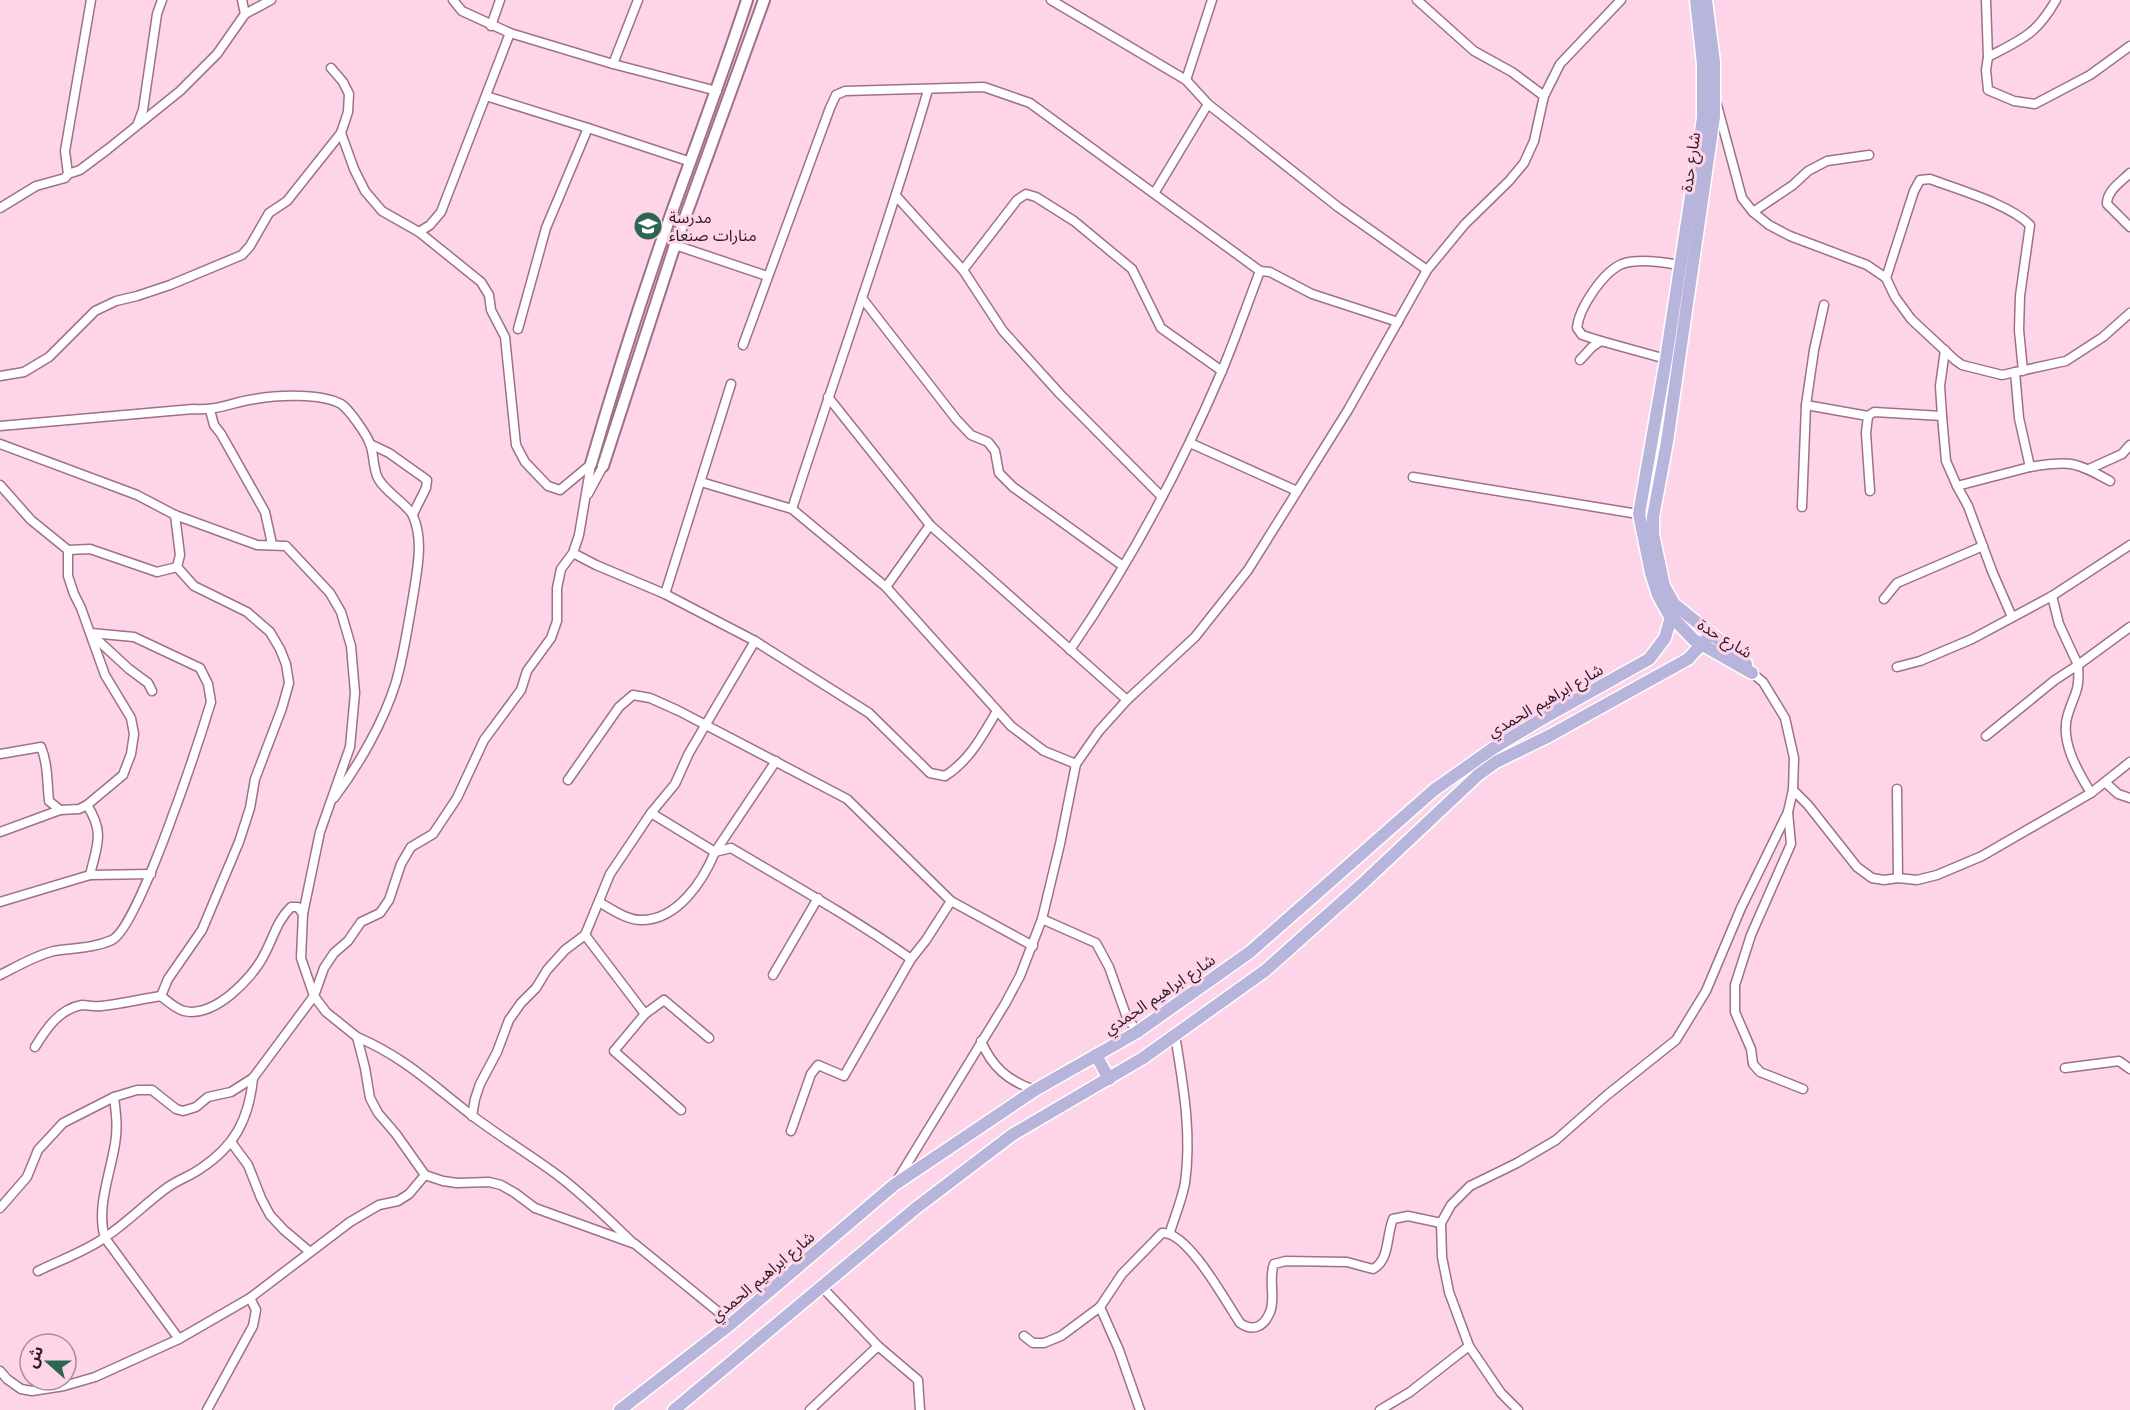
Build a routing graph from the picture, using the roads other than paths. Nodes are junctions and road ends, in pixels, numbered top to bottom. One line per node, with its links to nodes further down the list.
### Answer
1 (91, 0): 40 (street)
2 (162, 0): 34 (street)
3 (242, 0): 18 (street)
4 (271, 0): 18 (street)
5 (453, 0): 19 (street)
6 (500, 0): 19 (street)
7 (638, 0): 24 (street)
8 (747, 0): 28 (street)
9 (764, 0): 47 (street)
10 (1051, 0): 26 (street)
11 (1212, 0): 26 (street)
12 (1417, 0): 30 (street)
13 (1621, 0): 30 (street)
14 (1696, 0): 22 (main road, شارع حدة)
15 (1706, 0): 22 (main road, شارع حدة)
16 (1986, 0): 23 (street)
17 (2056, 0): 23 (street)
18 (245, 14): 34 (street)
19 (491, 26): 20 (street)
20 (510, 33): 24 (street); 29 (street)
21 (2130, 46): 23 (street)
22 (1708, 54): 31 (main road, شارع حدة); 33 (main road, شارع حدة)
23 (1988, 57)
24 (613, 64): 28 (street)
25 (331, 68): 36 (street)
26 (1186, 80): 32 (street)
27 (928, 90): 41 (street); 42 (street); 52 (street)
28 (717, 91): 38 (street)
29 (486, 96): 35 (street); 46 (street)
30 (1544, 96): 50 (street)
31 (1715, 97): 33 (main road, شارع حدة); 44 (street)
32 (1208, 104): 41 (street); 50 (street)
33 (1708, 118): 48 (main road, شارع حدة)
34 (136, 125): 40 (street)
35 (588, 128): 38 (street); 58 (street)
36 (341, 133): 46 (street); 66 (street)
37 (1869, 155): 44 (street)
38 (691, 162): 78 (street)
39 (2130, 173): 45 (street)
40 (68, 174): 43 (street)
41 (1155, 192): 51 (street)
42 (897, 197): 49 (street); 54 (street)
43 (0, 208)
44 (1753, 212): 53 (street)
45 (2130, 227)
46 (420, 232): 78 (street)
47 (675, 245): 52 (street); 79 (street)
48 (1685, 266): 59 (street); 62 (main road, شارع حدة); 96 (main road, شارع حدة)
49 (963, 270): 64 (street); 89 (street)
50 (1427, 270): 57 (street)
51 (1260, 271): 57 (street); 64 (street)
52 (767, 276): 60 (street)
53 (1886, 278): 61 (street); 65 (street)
54 (862, 298): 68 (street); 103 (street)
55 (1824, 305): 69 (street)
56 (2130, 313): 65 (street)
57 (1398, 322): 87 (street)
58 (518, 329)
59 (1601, 342): 62 (street); 63 (street)
60 (743, 345)
61 (1945, 350): 65 (street); 72 (street)
62 (1666, 359): 94 (main road, شارع حدة)
63 (1580, 360)
64 (1222, 371): 74 (street)
65 (2019, 371): 80 (street)
66 (0, 376)
67 (731, 384): 84 (street)
68 (828, 396): 92 (street); 97 (street)
69 (1806, 405): 71 (street); 91 (street)
70 (210, 410): 73 (street); 76 (street); 98 (street)
71 (1868, 416): 72 (street); 88 (street)
72 (1942, 416): 86 (street)
73 (0, 426)
74 (1190, 443): 87 (street); 89 (street)
75 (0, 444): 95 (street)
76 (370, 444): 93 (street); 93 (street)
77 (2130, 446): 81 (street)
78 (591, 464): 90 (street)
79 (603, 466): 90 (street)
80 (2030, 467): 81 (street); 86 (street)
81 (2089, 469): 83 (street)
82 (1413, 477): 94 (street)
83 (2110, 481)
84 (701, 482): 92 (street); 106 (street)
85 (0, 485): 101 (street)
86 (1957, 486): 100 (street)
87 (1297, 491): 123 (street)
88 (1870, 491)
89 (1162, 497): 103 (street)
90 (584, 502): 102 (street)
91 (1802, 507)
92 (792, 509): 105 (street)
93 (413, 514): 139 (street)
94 (1639, 514): 96 (street); 109 (main road, شارع حدة)
95 (175, 515): 98 (street); 104 (street)
96 (1653, 517): 113 (main road, شارع حدة)
97 (930, 525): 105 (street); 116 (street)
98 (272, 544): 139 (street)
99 (2130, 545): 107 (street)
100 (1983, 546): 108 (street); 110 (street)
101 (68, 550): 104 (street); 112 (street)
102 (573, 553): 106 (street); 163 (street)
103 (1123, 566): 116 (street)
104 (177, 567): 162 (street)
105 (886, 587): 124 (street)
106 (666, 594): 114 (street)
107 (2052, 596): 110 (street); 119 (street)
108 (1884, 599)
109 (1671, 617): 115 (main road, شارع حدة); 125 (main road, شارع ابراهيم الحمدي)
110 (2012, 617): 120 (street)
111 (2130, 627): 119 (street)
112 (91, 633): 122 (street); 141 (street); 148 (street)
113 (1711, 634): 115 (main road, شارع ابراهيم الحمدي); 121 (main road, شارع حدة)
114 (755, 641): 124 (street); 126 (street)
115 (1702, 645): 117 (main road, شارع ابراهيم الحمدي); 118 (main road, شارع حدة)
116 (1070, 650): 123 (street)
117 (1688, 659): 118 (main road); 127 (main road, شارع ابراهيم الحمدي)
118 (1731, 661): 121 (main road, شارع حدة)
119 (2078, 665): 128 (street); 138 (street)
120 (1897, 667)
121 (1752, 673): 137 (street)
122 (152, 691)
123 (1127, 700): 132 (street)
124 (998, 711): 132 (street)
125 (1540, 720): 127 (main road); 136 (main road, شارع ابراهيم الحمدي)
126 (707, 726): 130 (street); 133 (street); 145 (street)
127 (1549, 735): 142 (main road, شارع ابراهيم الحمدي)
128 (1986, 736)
129 (1, 751): 143 (street)
130 (776, 761): 147 (street); 152 (street)
131 (2130, 762): 134 (street)
132 (1076, 764): 156 (street)
133 (568, 780)
134 (2106, 783): 138 (street); 140 (street)
135 (1897, 789): 150 (street)
136 (1434, 790): 142 (main road); 165 (main road, شارع ابراهيم الحمدي)
137 (1793, 790): 144 (street); 150 (street)
138 (2091, 793): 150 (street)
139 (333, 798): 155 (street)
140 (2130, 798)
141 (87, 805): 143 (street); 149 (street)
142 (1446, 807): 166 (main road, شارع ابراهيم الحمدي)
143 (60, 810): 146 (street)
144 (1788, 812): 176 (street); 186 (street)
145 (651, 813): 147 (street); 154 (street)
146 (0, 832)
147 (715, 852): 151 (street); 154 (street)
148 (151, 874): 149 (street); 160 (street)
149 (90, 875): 153 (street)
150 (1898, 878)
151 (818, 898): 159 (street); 161 (street)
152 (951, 901): 158 (street); 159 (street)
153 (0, 902)
154 (599, 902): 157 (street)
155 (303, 914): 162 (street); 163 (street)
156 (1042, 919): 158 (street); 165 (street)
157 (585, 935): 164 (street); 180 (street)
158 (1033, 946): 169 (street)
159 (911, 959): 181 (street)
160 (0, 975)
161 (773, 975)
162 (161, 996): 170 (street)
163 (315, 996): 167 (street); 174 (street)
164 (645, 1014): 168 (street); 179 (street)
165 (1137, 1032): 171 (main road, شارع ابراهيم الحمدي)
166 (1175, 1035): 175 (main road, شارع ابراهيم الحمدي); 187 (street)
167 (357, 1036): 180 (street); 183 (street)
168 (709, 1038)
169 (981, 1041): 177 (street); 184 (street)
170 (34, 1047)
171 (1096, 1055): 175 (main road); 177 (main road, شارع ابراهيم الحمدي)
172 (2065, 1068): 173 (street)
173 (2130, 1069)
174 (253, 1078): 178 (street); 182 (street)
175 (1109, 1079): 192 (main road, شارع ابراهيم الحمدي)
176 (1803, 1089)
177 (1035, 1090): 184 (main road, شارع ابراهيم الحمدي)
178 (114, 1097): 185 (street); 188 (street)
179 (681, 1110)
180 (472, 1116): 189 (street)
181 (791, 1131)
182 (231, 1142): 188 (street); 190 (street)
183 (425, 1175): 189 (street); 190 (street)
184 (894, 1185): 195 (main road, شارع ابراهيم الحمدي)
185 (0, 1208)
186 (1441, 1223): 187 (street); 199 (street)
187 (1170, 1232): 194 (street)
188 (105, 1238): 191 (street); 197 (street)
189 (634, 1244): 195 (street)
190 (309, 1252): 193 (street)
191 (38, 1271)
192 (821, 1286): 198 (street); 203 (main road, شارع ابراهيم الحمدي)
193 (250, 1298): 197 (street); 201 (street)
194 (1100, 1307): 196 (street); 206 (street)
195 (732, 1323): 202 (main road, شارع ابراهيم الحمدي)
196 (1024, 1336)
197 (179, 1339): 200 (street)
198 (878, 1346): 204 (street); 205 (street)
199 (1469, 1346): 207 (street); 208 (street)
200 (0, 1371)
201 (207, 1410)
202 (620, 1410)
203 (674, 1410)
204 (810, 1410)
205 (921, 1410)
206 (1140, 1410)
207 (1380, 1410)
208 (1518, 1410)

